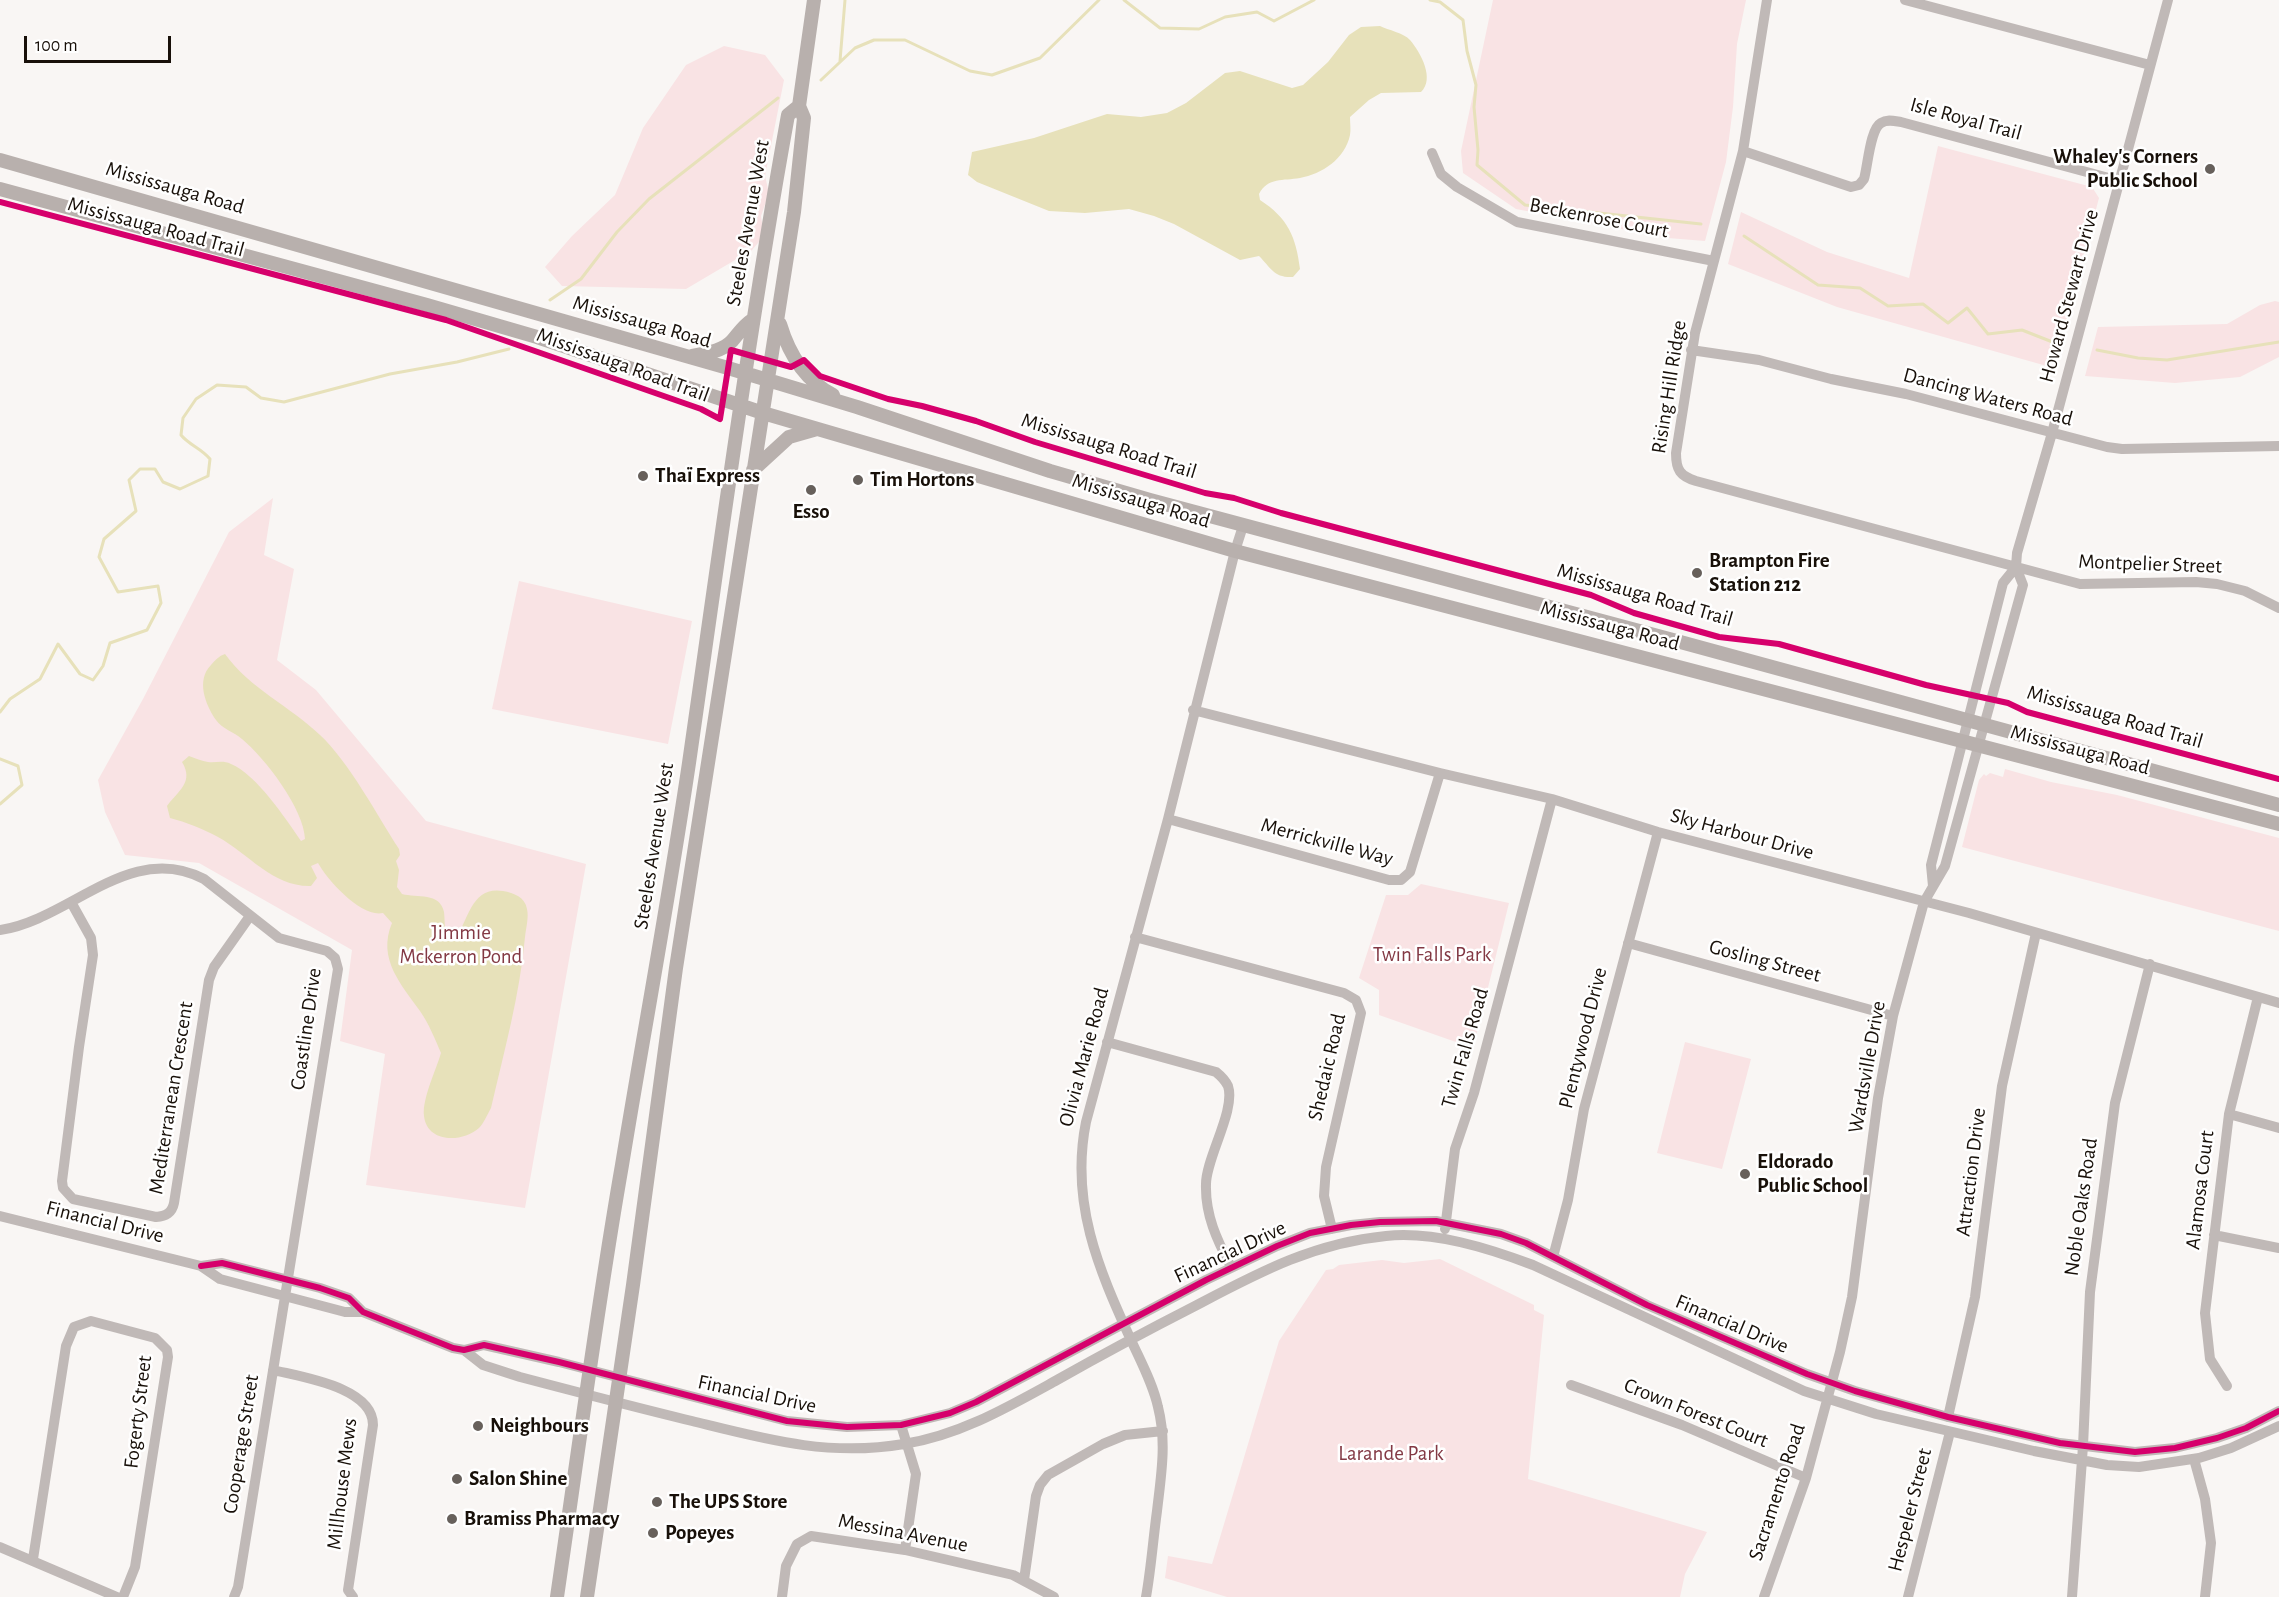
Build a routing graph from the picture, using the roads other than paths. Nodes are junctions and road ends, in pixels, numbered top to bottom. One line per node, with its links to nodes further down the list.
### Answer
1 (814, 0): 6 (main road, Steeles Avenue West)
2 (1767, 0): 7 (street, Rising Hill Ridge)
3 (1905, 0): 5 (street)
4 (2168, 0): 5 (street, Howard Stewart Drive)
5 (2150, 65): 10 (street, Howard Stewart Drive)
6 (799, 106): 13 (main road, Steeles Avenue West); 14 (main road, Steeles Avenue West)
7 (1743, 151): 10 (street, Isle Royal Trail); 12 (street, Rising Hill Ridge)
8 (1432, 153): 12 (street, Beckenrose Court)
9 (0, 160): 16 (main road, Mississauga Road)
10 (2120, 181): 23 (street, Howard Stewart Drive)
11 (0, 189): 19 (main road, Mississauga Road)
12 (1714, 261): 15 (street, Rising Hill Ridge)
13 (778, 318): 18 (main road, Steeles Avenue West); 20 (main road)
14 (752, 321): 16 (main road); 17 (main road, Steeles Avenue West)
15 (1691, 350): 23 (street, Dancing Waters Road); 28 (street, Rising Hill Ridge)
16 (688, 356): 17 (main road, Mississauga Road)
17 (744, 373): 18 (main road, Mississauga Road); 19 (main road, Steeles Avenue West)
18 (769, 380): 20 (main road, Mississauga Road); 21 (main road, Steeles Avenue West)
19 (739, 405): 21 (main road, Mississauga Road); 72 (main road, Steeles Avenue West)
20 (857, 407): 26 (main road, Mississauga Road)
21 (763, 413): 22 (main road, Mississauga Road); 25 (main road, Steeles Avenue West)
22 (819, 428): 25 (main road); 27 (main road, Mississauga Road)
23 (2052, 433): 24 (street, Dancing Waters Road); 28 (street, Howard Stewart Drive)
24 (2279, 446)
25 (753, 470): 73 (main road, Steeles Avenue West)
26 (1243, 526): 27 (street, Olivia Marie Road); 31 (main road, Mississauga Road)
27 (1235, 551): 30 (street, Olivia Marie Road); 33 (main road, Mississauga Road)
28 (2016, 567): 29 (street, Montpelier Street); 31 (street, Howard Stewart Drive); 32 (street, Howard Stewart Drive)
29 (2279, 608)
30 (1193, 710): 35 (street, Sky Harbour Drive); 38 (street, Olivia Marie Road)
31 (1967, 720): 32 (main road, Mississauga Road); 33 (street, Howard Stewart Drive)
32 (1986, 724): 34 (street, Howard Stewart Drive); 37 (main road, Mississauga Road)
33 (1962, 741): 34 (main road, Mississauga Road); 41 (street, Wardsville Drive)
34 (1979, 746): 39 (main road, Mississauga Road); 41 (street, Wardsville Drive)
35 (1440, 773): 36 (street, Sky Harbour Drive); 38 (street, Merrickville Way)
36 (1551, 800): 40 (street, Sky Harbour Drive); 57 (street, Twin Falls Road)
37 (2279, 805)
38 (1168, 819): 47 (street, Olivia Marie Road)
39 (2279, 824)
40 (1658, 832): 43 (street, Sky Harbour Drive); 48 (street, Plentywood Drive)
41 (1933, 886): 43 (street, Wardsville Drive)
42 (71, 902): 44 (street, Coastline Drive); 44 (street, Mediterranean Crescent); 45 (street, Coastline Drive)
43 (1924, 902): 46 (street, Sky Harbour Drive); 52 (street, Wardsville Drive)
44 (250, 916): 65 (street, Coastline Drive)
45 (0, 930)
46 (2036, 933): 49 (street, Sky Harbour Drive); 81 (street, Attraction Drive)
47 (1135, 937): 53 (street, Olivia Marie Road); 58 (street, Shedaic Road)
48 (1628, 943): 52 (street, Gosling Street); 62 (street, Plentywood Drive)
49 (2150, 964): 50 (street, Sky Harbour Drive); 87 (street, Noble Oaks Road)
50 (2258, 997): 51 (street, Sky Harbour Drive); 54 (street, Alamosa Court)
51 (2279, 1003)
52 (1893, 1016): 74 (street, Wardsville Drive)
53 (1107, 1042): 64 (street); 68 (street, Olivia Marie Road)
54 (2229, 1114): 55 (street); 59 (street, Alamosa Court)
55 (2279, 1128)
56 (0, 1216): 63 (street, Financial Drive)
57 (1446, 1223): 58 (street, Financial Drive); 60 (street, Twin Falls Road); 62 (street, Financial Drive)
58 (1332, 1229): 64 (street, Financial Drive)
59 (2214, 1235): 61 (street); 76 (street, Alamosa Court)
60 (1444, 1239): 69 (street, Financial Drive); 78 (street, Financial Drive)
61 (2279, 1248)
62 (1553, 1257): 74 (street, Financial Drive)
63 (201, 1266): 65 (street, Financial Drive); 66 (street, Financial Drive)
64 (1231, 1267): 68 (street, Financial Drive)
65 (288, 1279): 66 (street, Coastline Drive); 67 (street, Financial Drive)
66 (285, 1297): 67 (street, Financial Drive); 71 (street, Cooperage Street)
67 (363, 1312): 70 (street, Financial Drive)
68 (1124, 1324): 69 (street, Olivia Marie Road); 82 (street, Financial Drive)
69 (1130, 1339): 84 (street, Olivia Marie Road); 86 (street, Financial Drive)
70 (464, 1350): 72 (street, Financial Drive); 77 (street, Financial Drive)
71 (273, 1370): 97 (street, Cooperage Street); 98 (street, Millhouse Mews)
72 (591, 1370): 73 (street, Financial Drive); 77 (main road, Steeles Avenue West)
73 (620, 1377): 79 (main road, Steeles Avenue West); 82 (street, Financial Drive)
74 (1832, 1383): 78 (street, Wardsville Drive); 81 (street, Financial Drive)
75 (1571, 1385): 90 (street, Crown Forest Court)
76 (2227, 1386)
77 (587, 1395): 79 (street, Financial Drive); 99 (main road, Steeles Avenue West)
78 (1827, 1399): 85 (street, Financial Drive); 90 (street, Sacramento Road)
79 (616, 1403): 86 (street, Financial Drive); 100 (main road, Steeles Avenue West)
80 (2279, 1411): 87 (street, Financial Drive)
81 (1948, 1417): 87 (street, Financial Drive)
82 (901, 1425): 86 (street)
83 (2279, 1426): 88 (street, Financial Drive)
84 (1163, 1431): 94 (street); 103 (street, Olivia Marie Road)
85 (1950, 1432): 89 (street, Financial Drive); 105 (street, Hespeler Street)
86 (907, 1444): 92 (street)
87 (2083, 1446): 89 (street, Noble Oaks Road)
88 (2194, 1459): 89 (street, Financial Drive); 107 (street)
89 (2082, 1460): 106 (street, Noble Oaks Road)
90 (1806, 1478): 104 (street, Sacramento Road)
91 (0, 1547): 93 (street)
92 (905, 1550): 94 (street, Messina Avenue); 101 (street, Messina Avenue)
93 (33, 1559): 95 (street); 96 (street, Fogerty Street)
94 (1024, 1580): 102 (street, Messina Avenue)
95 (117, 1597)
96 (123, 1597)
97 (234, 1597)
98 (353, 1597)
99 (557, 1597)
100 (587, 1597)
101 (782, 1597)
102 (1054, 1597)
103 (1146, 1597)
104 (1764, 1597)
105 (1908, 1597)
106 (2072, 1597)
107 (2205, 1597)

